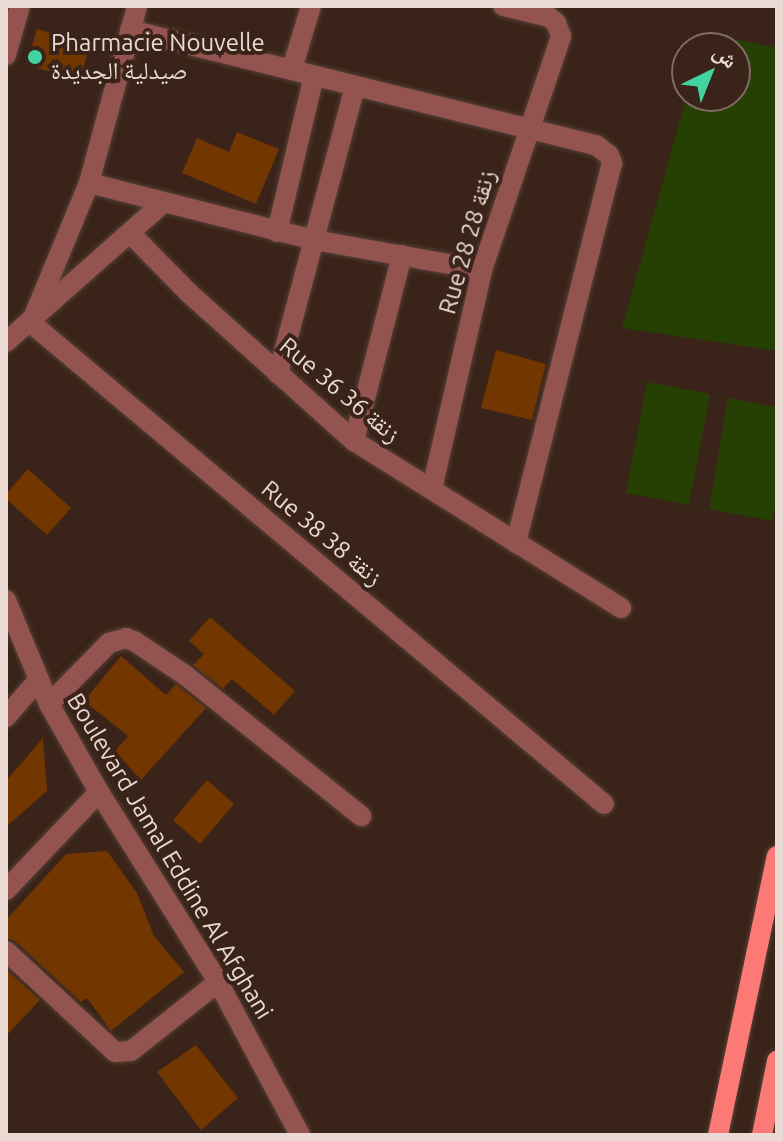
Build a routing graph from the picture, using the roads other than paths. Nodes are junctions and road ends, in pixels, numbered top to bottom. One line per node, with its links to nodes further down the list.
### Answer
1 (137, 6): 5 (street)
2 (311, 6): 7 (street)
3 (503, 6): 10 (street, Rue 28 زنقة 28)
4 (14, 15): 6 (street)
5 (130, 30): 7 (street); 11 (street)
6 (6, 55)
7 (292, 69): 8 (street)
8 (314, 75): 9 (street); 13 (street)
9 (355, 87): 10 (street); 15 (street)
10 (528, 129): 17 (street, Rue 28 زنقة 28); 23 (street)
11 (89, 183): 12 (street); 18 (street)
12 (162, 204): 13 (street); 14 (street)
13 (277, 232): 15 (street)
14 (130, 233): 18 (street); 20 (street, Rue 36 زنقة 36)
15 (314, 240): 16 (street); 20 (street)
16 (402, 255): 17 (street); 21 (street)
17 (482, 270): 22 (street, Rue 28 زنقة 28)
18 (31, 323): 19 (street); 30 (street, Rue 38 زنقة 38)
19 (6, 342)
20 (278, 374): 21 (street, Rue 36 زنقة 36)
21 (354, 441): 22 (street, Rue 36 زنقة 36)
22 (432, 489): 23 (street, Rue 36 زنقة 36)
23 (516, 543): 25 (street, Rue 36 زنقة 36)
24 (6, 600): 26 (street, Boulevard Jamal Eddine Al Afghani)
25 (621, 608)
26 (38, 680): 27 (street, Boulevard Jamal Eddine Al Afghani); 28 (street)
27 (49, 704): 29 (street, Boulevard Jamal Eddine Al Afghani); 31 (street)
28 (6, 717)
29 (99, 792): 33 (street); 35 (street, Boulevard Jamal Eddine Al Afghani)
30 (604, 804)
31 (361, 816)
32 (777, 856): 38 (main road)
33 (6, 890)
34 (6, 951): 35 (street)
35 (218, 982): 37 (street, Boulevard Jamal Eddine Al Afghani)
36 (777, 1061): 39 (main road)
37 (300, 1135)
38 (718, 1135)
39 (762, 1135)

